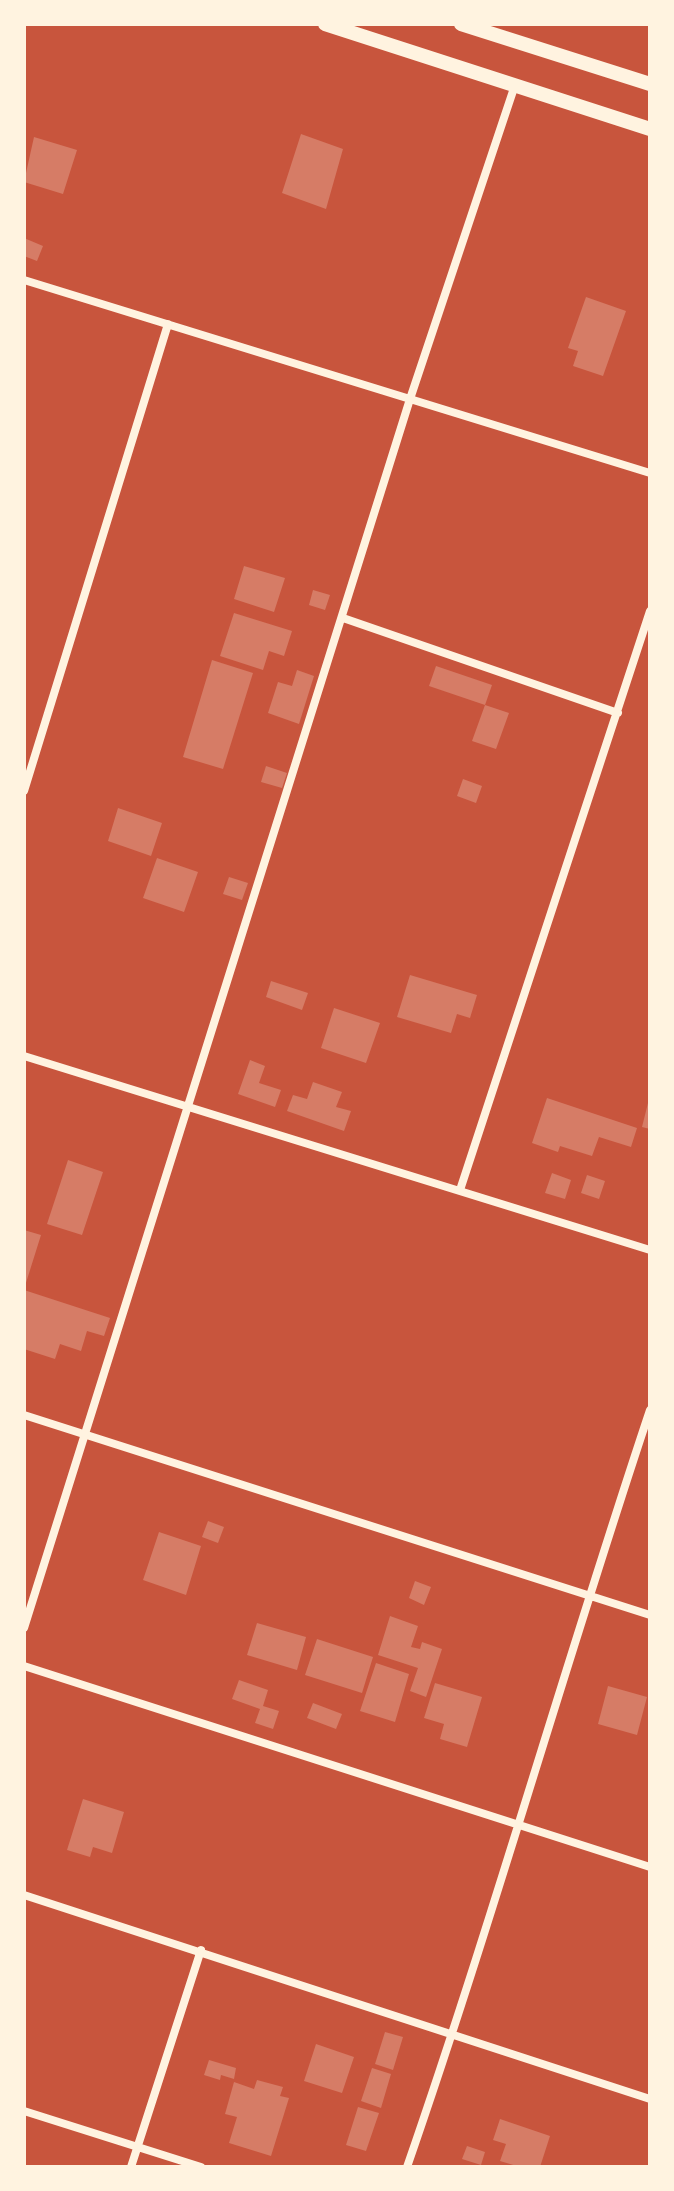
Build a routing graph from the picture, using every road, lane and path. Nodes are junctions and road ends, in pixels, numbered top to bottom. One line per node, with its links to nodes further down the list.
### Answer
1 (325, 24): 4 (street)
2 (461, 24): 3 (street)
3 (650, 84)
4 (515, 85): 5 (street); 8 (street)
5 (650, 129)
6 (24, 280): 7 (street)
7 (168, 324): 8 (street); 13 (street)
8 (410, 399): 9 (street); 11 (street)
9 (650, 473)
10 (650, 611): 12 (street)
11 (343, 618): 12 (street); 15 (street)
12 (618, 713): 16 (street)
13 (24, 791)
14 (24, 1056): 15 (street)
15 (186, 1105): 16 (street); 20 (street)
16 (460, 1190): 17 (street)
17 (650, 1250)
18 (650, 1410): 21 (street)
19 (24, 1415): 20 (street)
20 (84, 1434): 21 (street); 23 (street)
21 (590, 1596): 22 (street); 25 (street)
22 (650, 1615)
23 (24, 1628)
24 (24, 1666): 25 (street)
25 (518, 1824): 26 (street); 29 (street)
26 (650, 1867)
27 (24, 1895): 28 (street)
28 (201, 1950): 29 (street); 32 (street)
29 (452, 2033): 30 (street); 35 (street)
30 (650, 2099)
31 (24, 2111): 32 (street)
32 (137, 2147): 33 (street); 34 (street)
33 (131, 2167)
34 (201, 2167)
35 (407, 2167)

